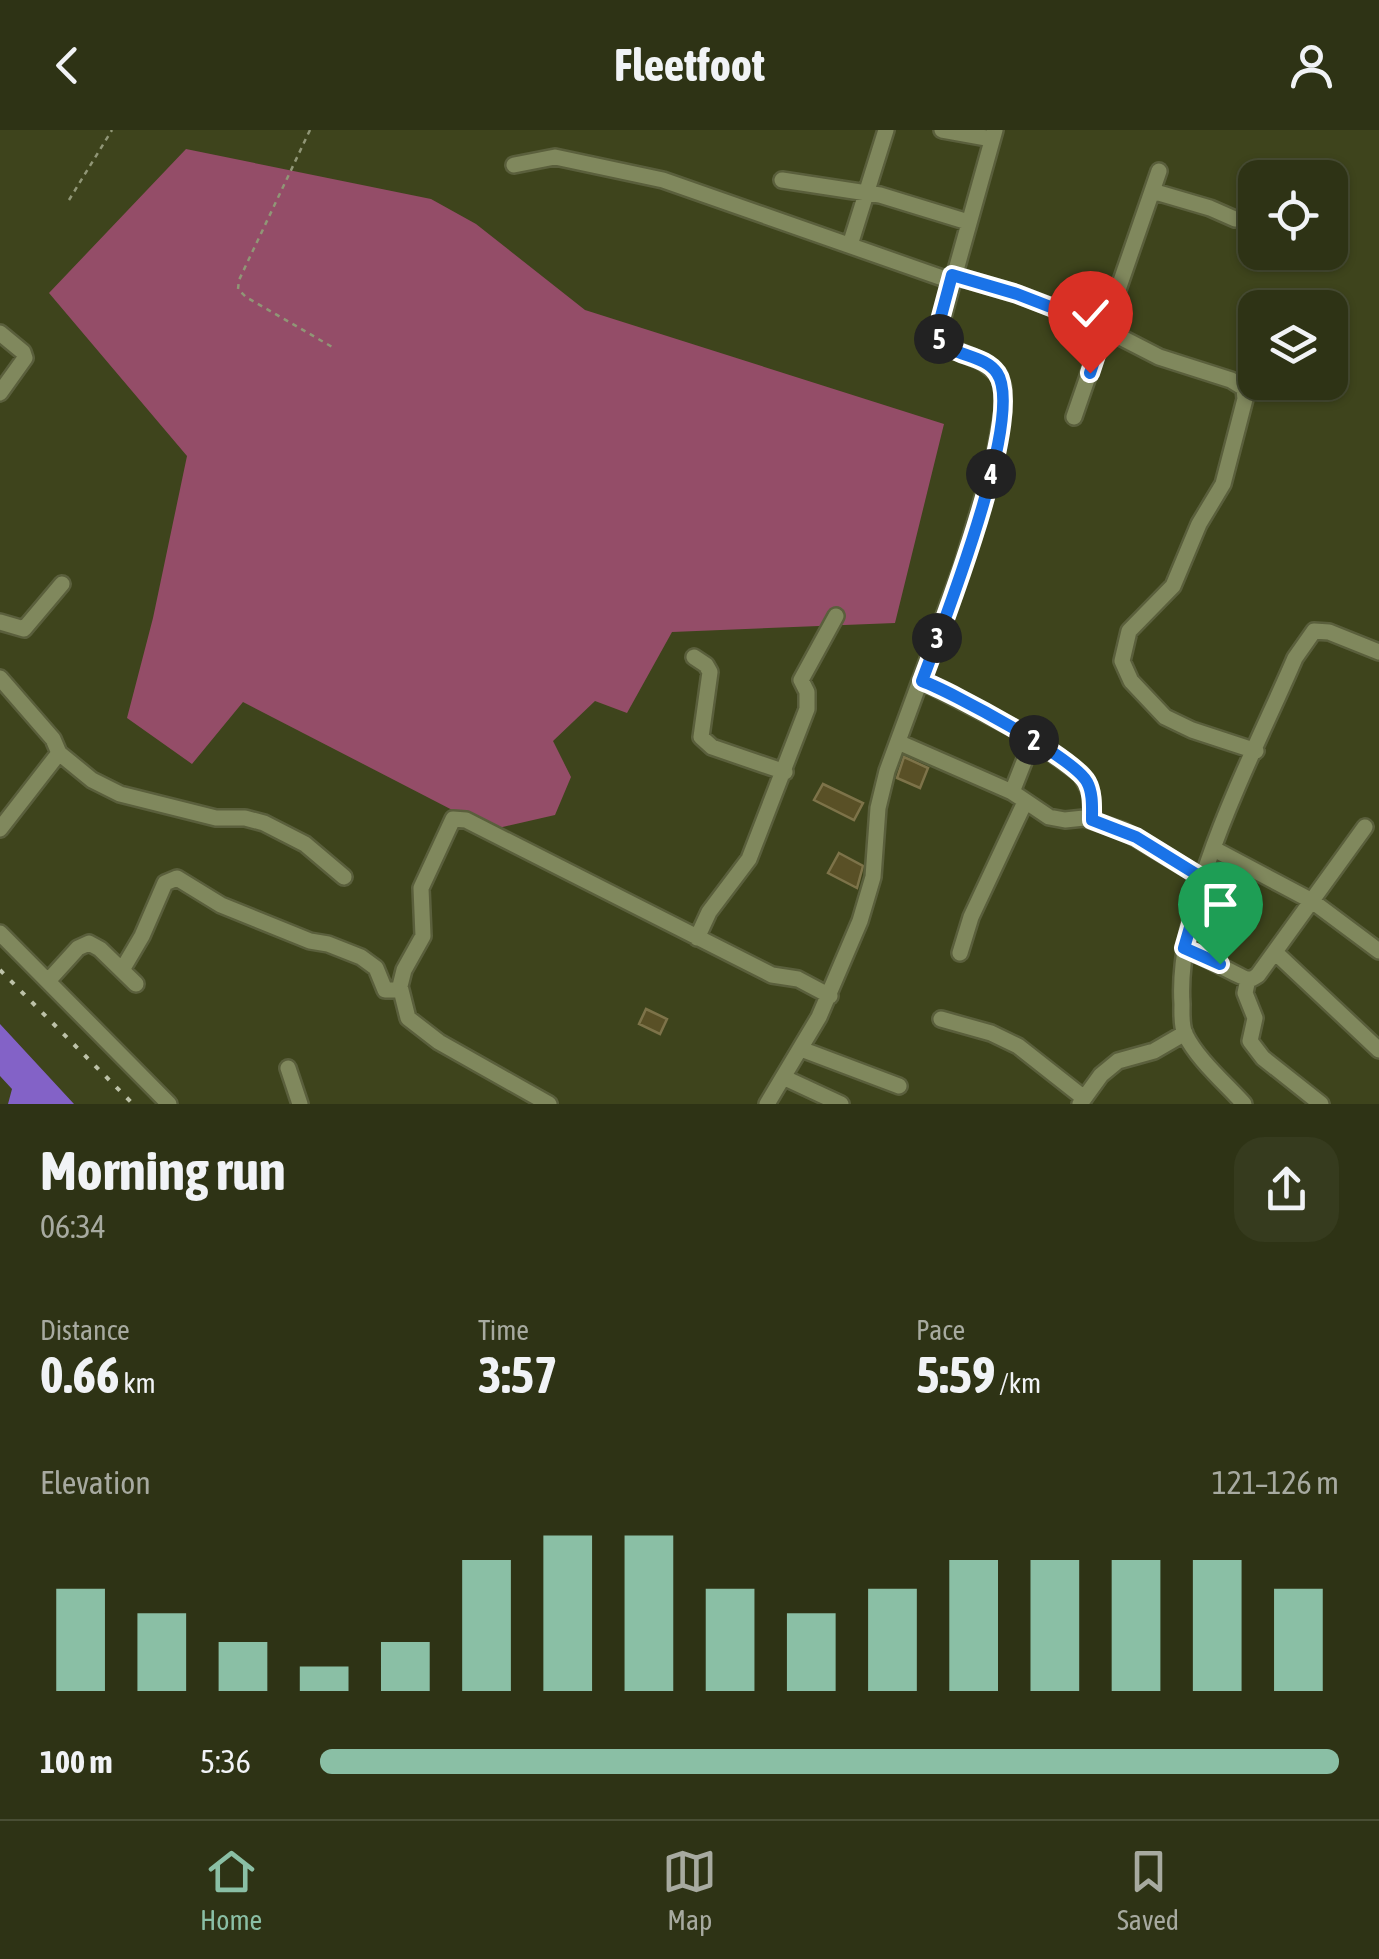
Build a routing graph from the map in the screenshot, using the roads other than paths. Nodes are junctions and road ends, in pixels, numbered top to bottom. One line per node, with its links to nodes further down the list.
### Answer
1 (886, 130): 8 (street)
2 (942, 130): 3 (street)
3 (994, 134): 10 (street)
4 (514, 164): 11 (street)
5 (1159, 171): 7 (street)
6 (782, 180): 8 (street)
7 (1152, 191): 9 (street); 13 (street)
8 (866, 193): 10 (street); 11 (street)
9 (1236, 219)
10 (968, 222): 12 (street)
11 (850, 245): 12 (street)
12 (951, 278): 13 (street); 23 (street)
13 (1105, 328): 16 (street); 26 (street)
14 (0, 333): 15 (street)
15 (0, 393)
16 (1074, 418)
17 (62, 584): 19 (street)
18 (836, 616): 28 (street)
19 (0, 622)
20 (1379, 652): 26 (street)
21 (694, 657): 28 (street)
22 (0, 678): 27 (street)
23 (922, 681): 24 (street); 25 (street)
24 (1033, 739): 29 (street); 30 (street)
25 (898, 742): 29 (street); 48 (street)
26 (1256, 751): 33 (street)
27 (59, 753): 32 (street); 34 (street)
28 (785, 772): 38 (street)
29 (1018, 797): 30 (street); 41 (street)
30 (1092, 820): 35 (street)
31 (1364, 827): 36 (street)
32 (0, 829)
33 (1214, 849): 35 (street); 36 (street)
34 (344, 877)
35 (1204, 879): 39 (street)
36 (1312, 901): 40 (street); 42 (street)
37 (0, 933): 45 (street)
38 (697, 938): 47 (street); 48 (street)
39 (1184, 948): 44 (street); 50 (street)
40 (1379, 951)
41 (960, 952)
42 (1276, 953): 44 (street); 52 (street)
43 (122, 970): 45 (street); 46 (street); 47 (street)
44 (1248, 980): 63 (street)
45 (48, 981): 57 (street)
46 (136, 984)
47 (401, 990): 59 (street)
48 (830, 996): 51 (street)
49 (941, 1019): 56 (street)
50 (1185, 1033): 56 (street); 62 (street)
51 (801, 1049): 54 (street); 55 (street)
52 (1379, 1050)
53 (288, 1068): 58 (street)
54 (784, 1078): 60 (street); 61 (street)
55 (899, 1086)
56 (1082, 1101)
57 (170, 1104)
58 (300, 1104)
59 (548, 1104)
60 (766, 1104)
61 (841, 1104)
62 (1244, 1104)
63 (1321, 1104)

